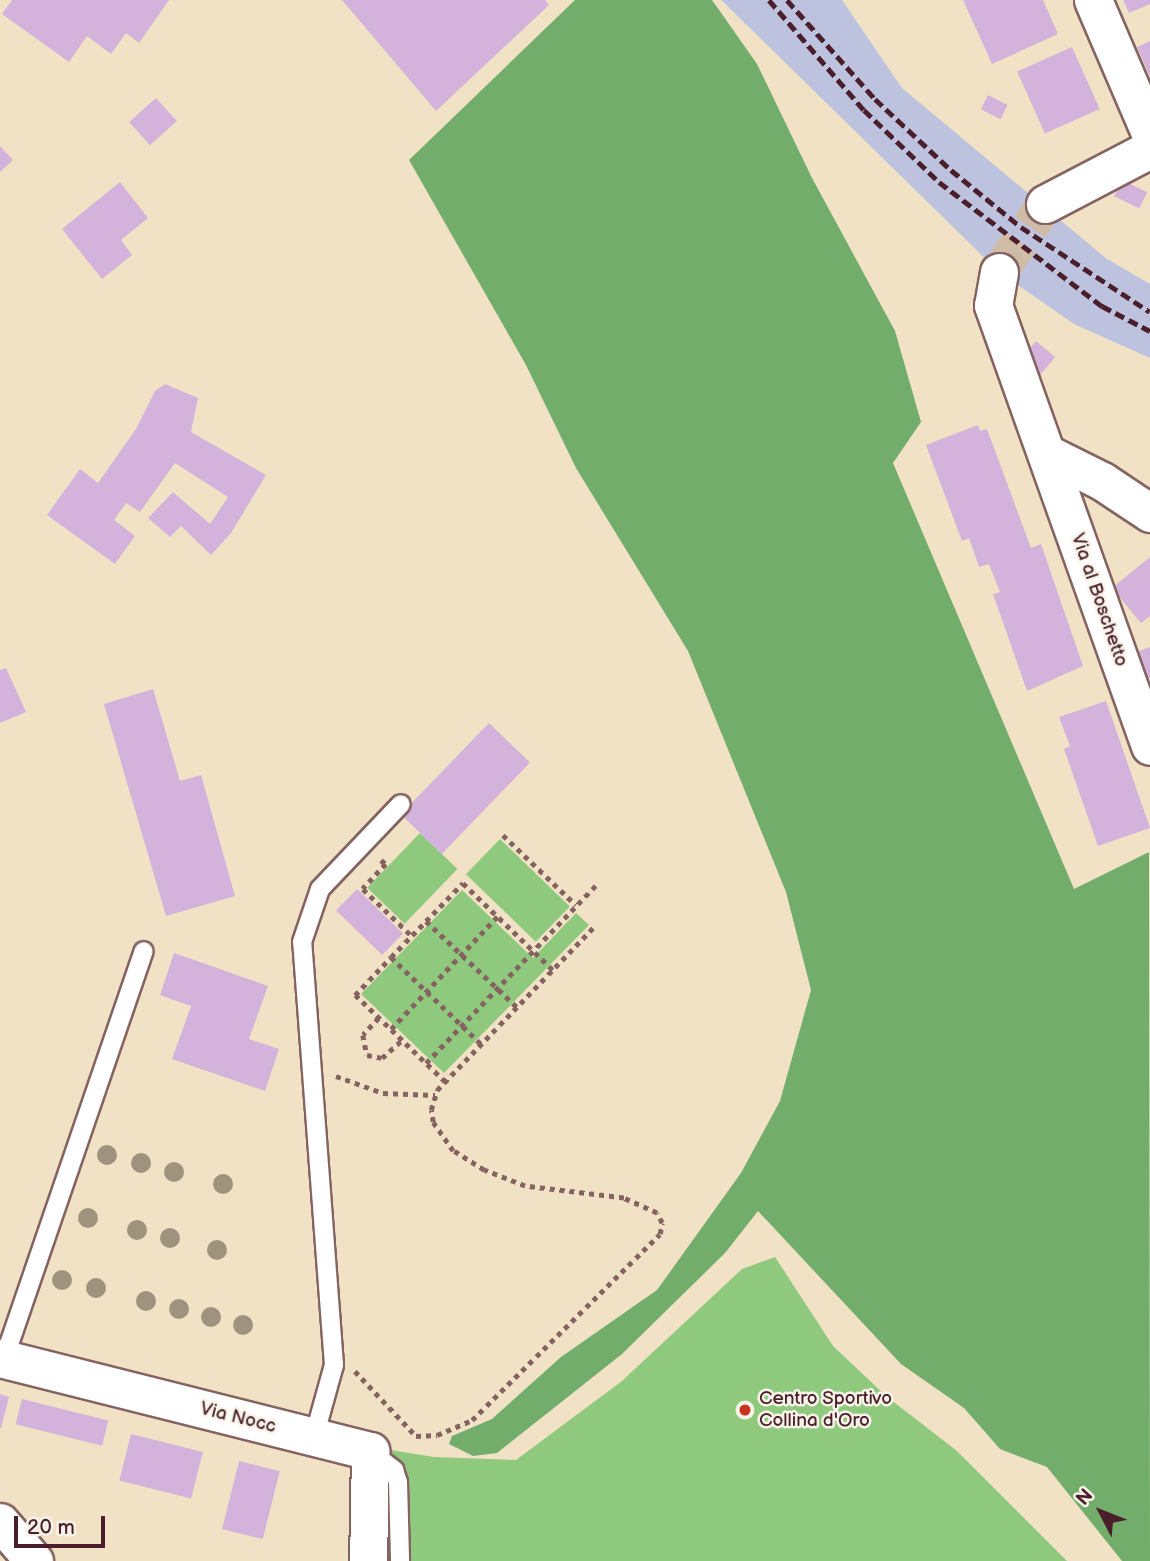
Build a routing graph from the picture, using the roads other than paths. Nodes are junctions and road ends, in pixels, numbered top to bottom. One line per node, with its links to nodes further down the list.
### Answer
1 (1093, 0): 2 (street)
2 (1150, 133)
3 (1150, 149): 4 (street)
4 (1045, 204)
5 (999, 272): 6 (street, Via al Boschetto)
6 (1048, 454): 7 (street); 8 (street, Via al Boschetto)
7 (1150, 513)
8 (1150, 746)
9 (401, 804): 12 (lane)
10 (144, 951): 11 (lane)
11 (2, 1359): 12 (street, Via Nocc)
12 (314, 1437): 13 (street, Via Nocc)
13 (370, 1451): 16 (street); 17 (lane)
14 (0, 1522): 15 (street)
15 (34, 1561)
16 (368, 1561)
17 (400, 1561)

